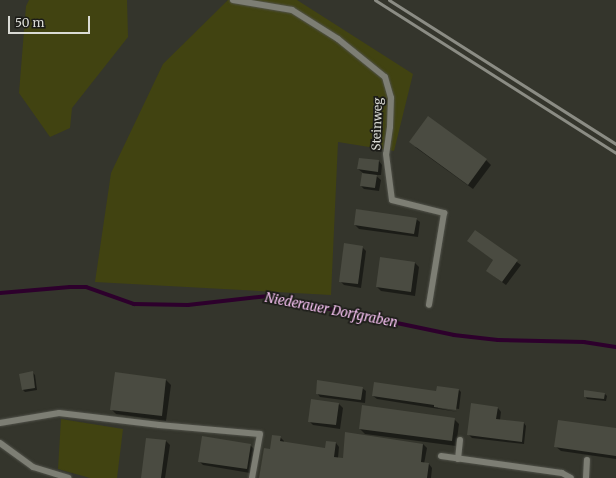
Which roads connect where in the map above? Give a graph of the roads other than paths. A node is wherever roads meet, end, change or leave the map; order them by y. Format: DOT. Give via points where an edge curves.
graph roads {
  1 [pos="233,0"];
  2 [pos="429,305"];
  3 [pos="0,422"];
  4 [pos="460,440"];
  5 [pos="0,443"];
  6 [pos="441,456"];
  7 [pos="458,459"];
  8 [pos="587,460"];
  9 [pos="68,478"];
  10 [pos="252,478"];
  11 [pos="571,478"];
  12 [pos="586,478"];
  1 -- 2 [label="lane, Steinweg" via="292,10 338,39 385,77 390,98 386,154 392,200 444,213"];
  3 -- 10 [label="lane" via="59,413 260,434"];
  4 -- 7 [label="lane"];
  5 -- 9 [label="lane" via="33,467"];
  6 -- 7 [label="lane"];
  7 -- 11 [label="lane" via="562,473"];
  8 -- 12 [label="lane"];
}
